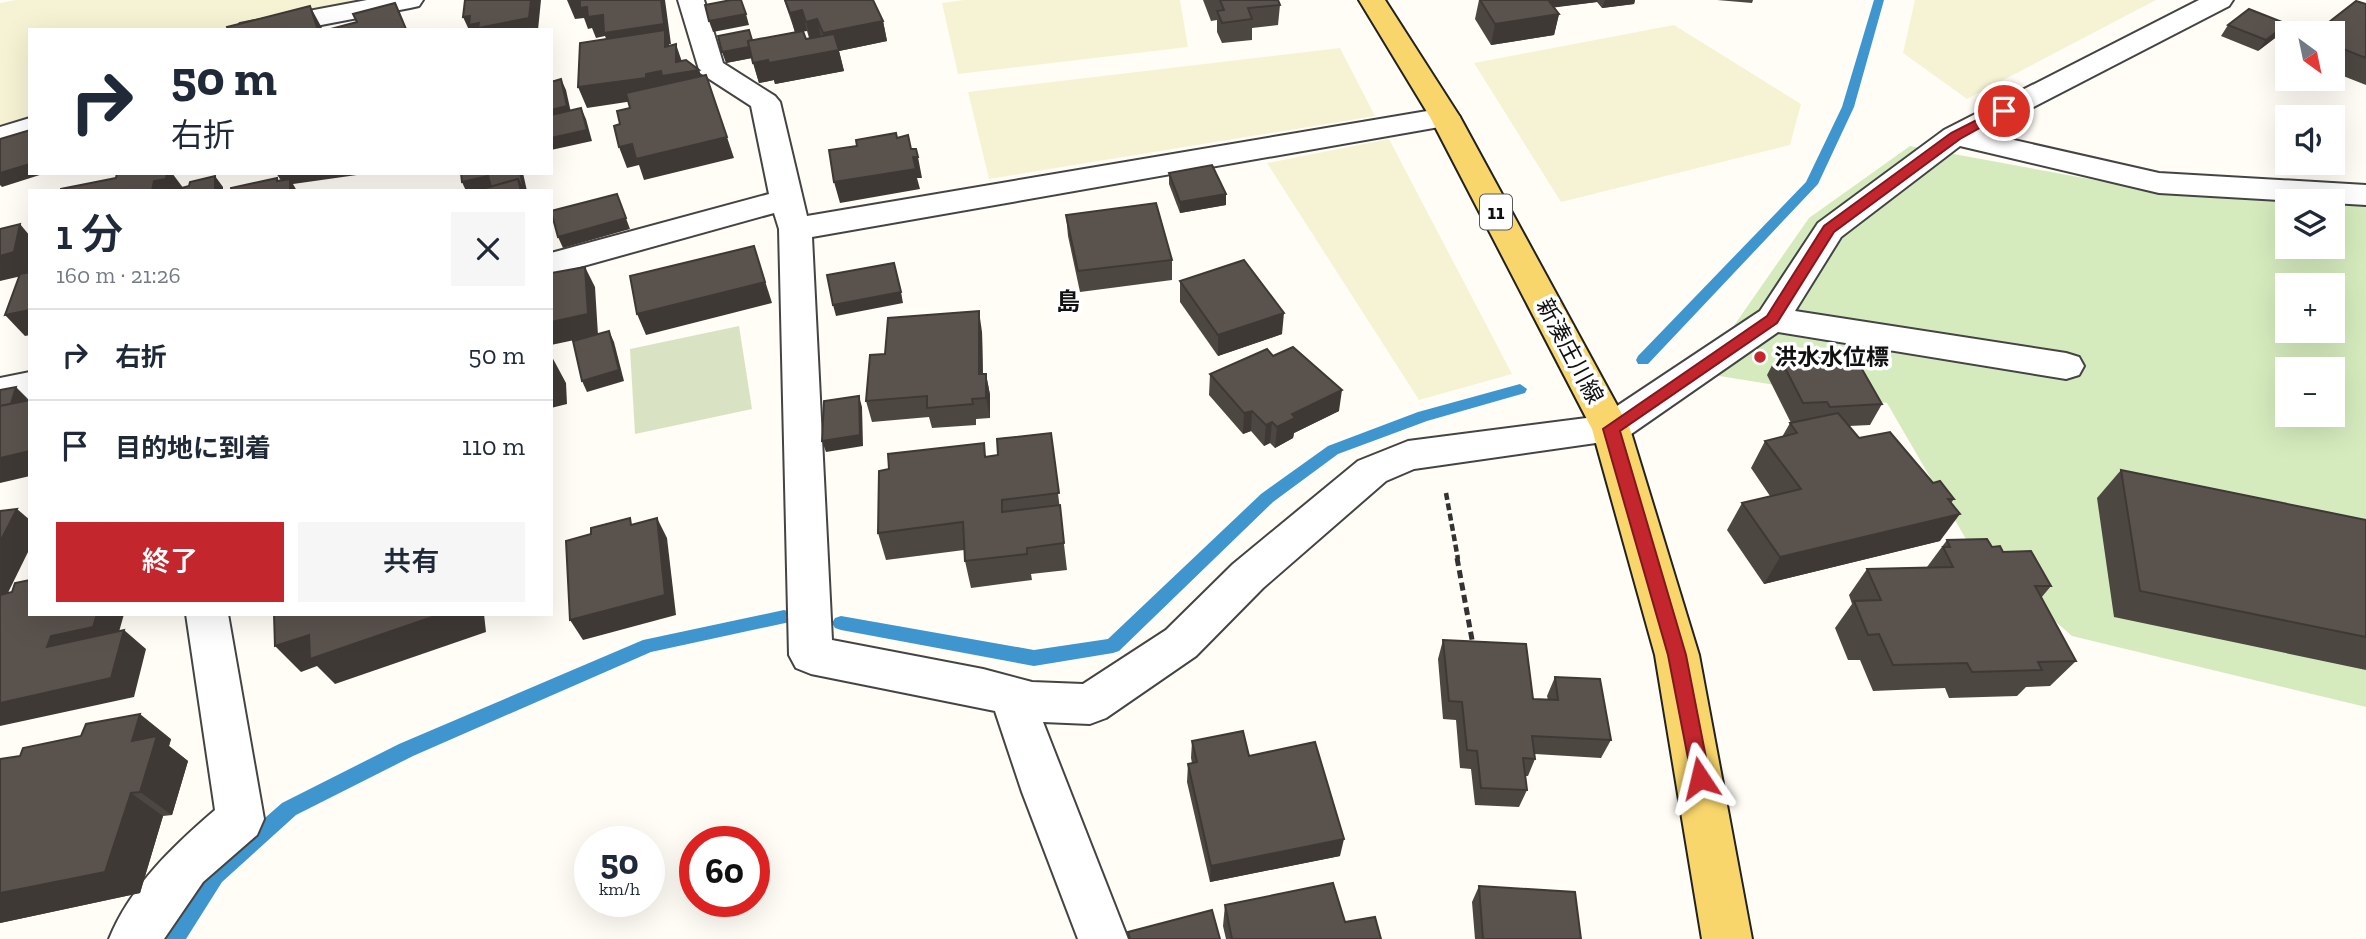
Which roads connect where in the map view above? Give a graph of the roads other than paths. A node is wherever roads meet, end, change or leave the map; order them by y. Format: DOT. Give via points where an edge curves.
graph roads {
  1 [pos="410,0"];
  2 [pos="691,0"];
  3 [pos="1372,0"];
  4 [pos="2220,0"];
  5 [pos="261,28"];
  6 [pos="1445,117"];
  7 [pos="28,128"];
  8 [pos="1955,136"];
  9 [pos="0,137"];
  10 [pos="2366,195"];
  11 [pos="790,215"];
  12 [pos="553,264"];
  13 [pos="1772,319"];
  14 [pos="2066,366"];
  15 [pos="28,385"];
  16 [pos="0,391"];
  17 [pos="1611,429"];
  18 [pos="207,616"];
  19 [pos="1012,696"];
  20 [pos="134,939"];
  21 [pos="1102,939"];
  22 [pos="1727,939"];
  1 -- 5 [label="street"];
  2 -- 11 [label="street" via="710,67 765,102"];
  3 -- 6 [label="main road, 新湊庄川線 / 11"];
  4 -- 8 [label="street"];
  6 -- 11 [label="street"];
  6 -- 17 [label="main road, 新湊庄川線 / 11"];
  7 -- 9 [label="street"];
  8 -- 10 [label="street" via="2159,183"];
  8 -- 13 [label="street" via="1829,229"];
  11 -- 12 [label="street"];
  11 -- 19 [label="street" via="811,655"];
  13 -- 14 [label="street"];
  13 -- 17 [label="street"];
  15 -- 16 [label="street"];
  17 -- 19 [label="street" via="1408,456 1372,471 1248,576 1181,643 1090,704 1031,702"];
  17 -- 22 [label="main road, 新湊庄川線 / 11" via="1677,655"];
  18 -- 20 [label="street" via="240,819 186,866"];
  19 -- 21 [label="street"];
}
